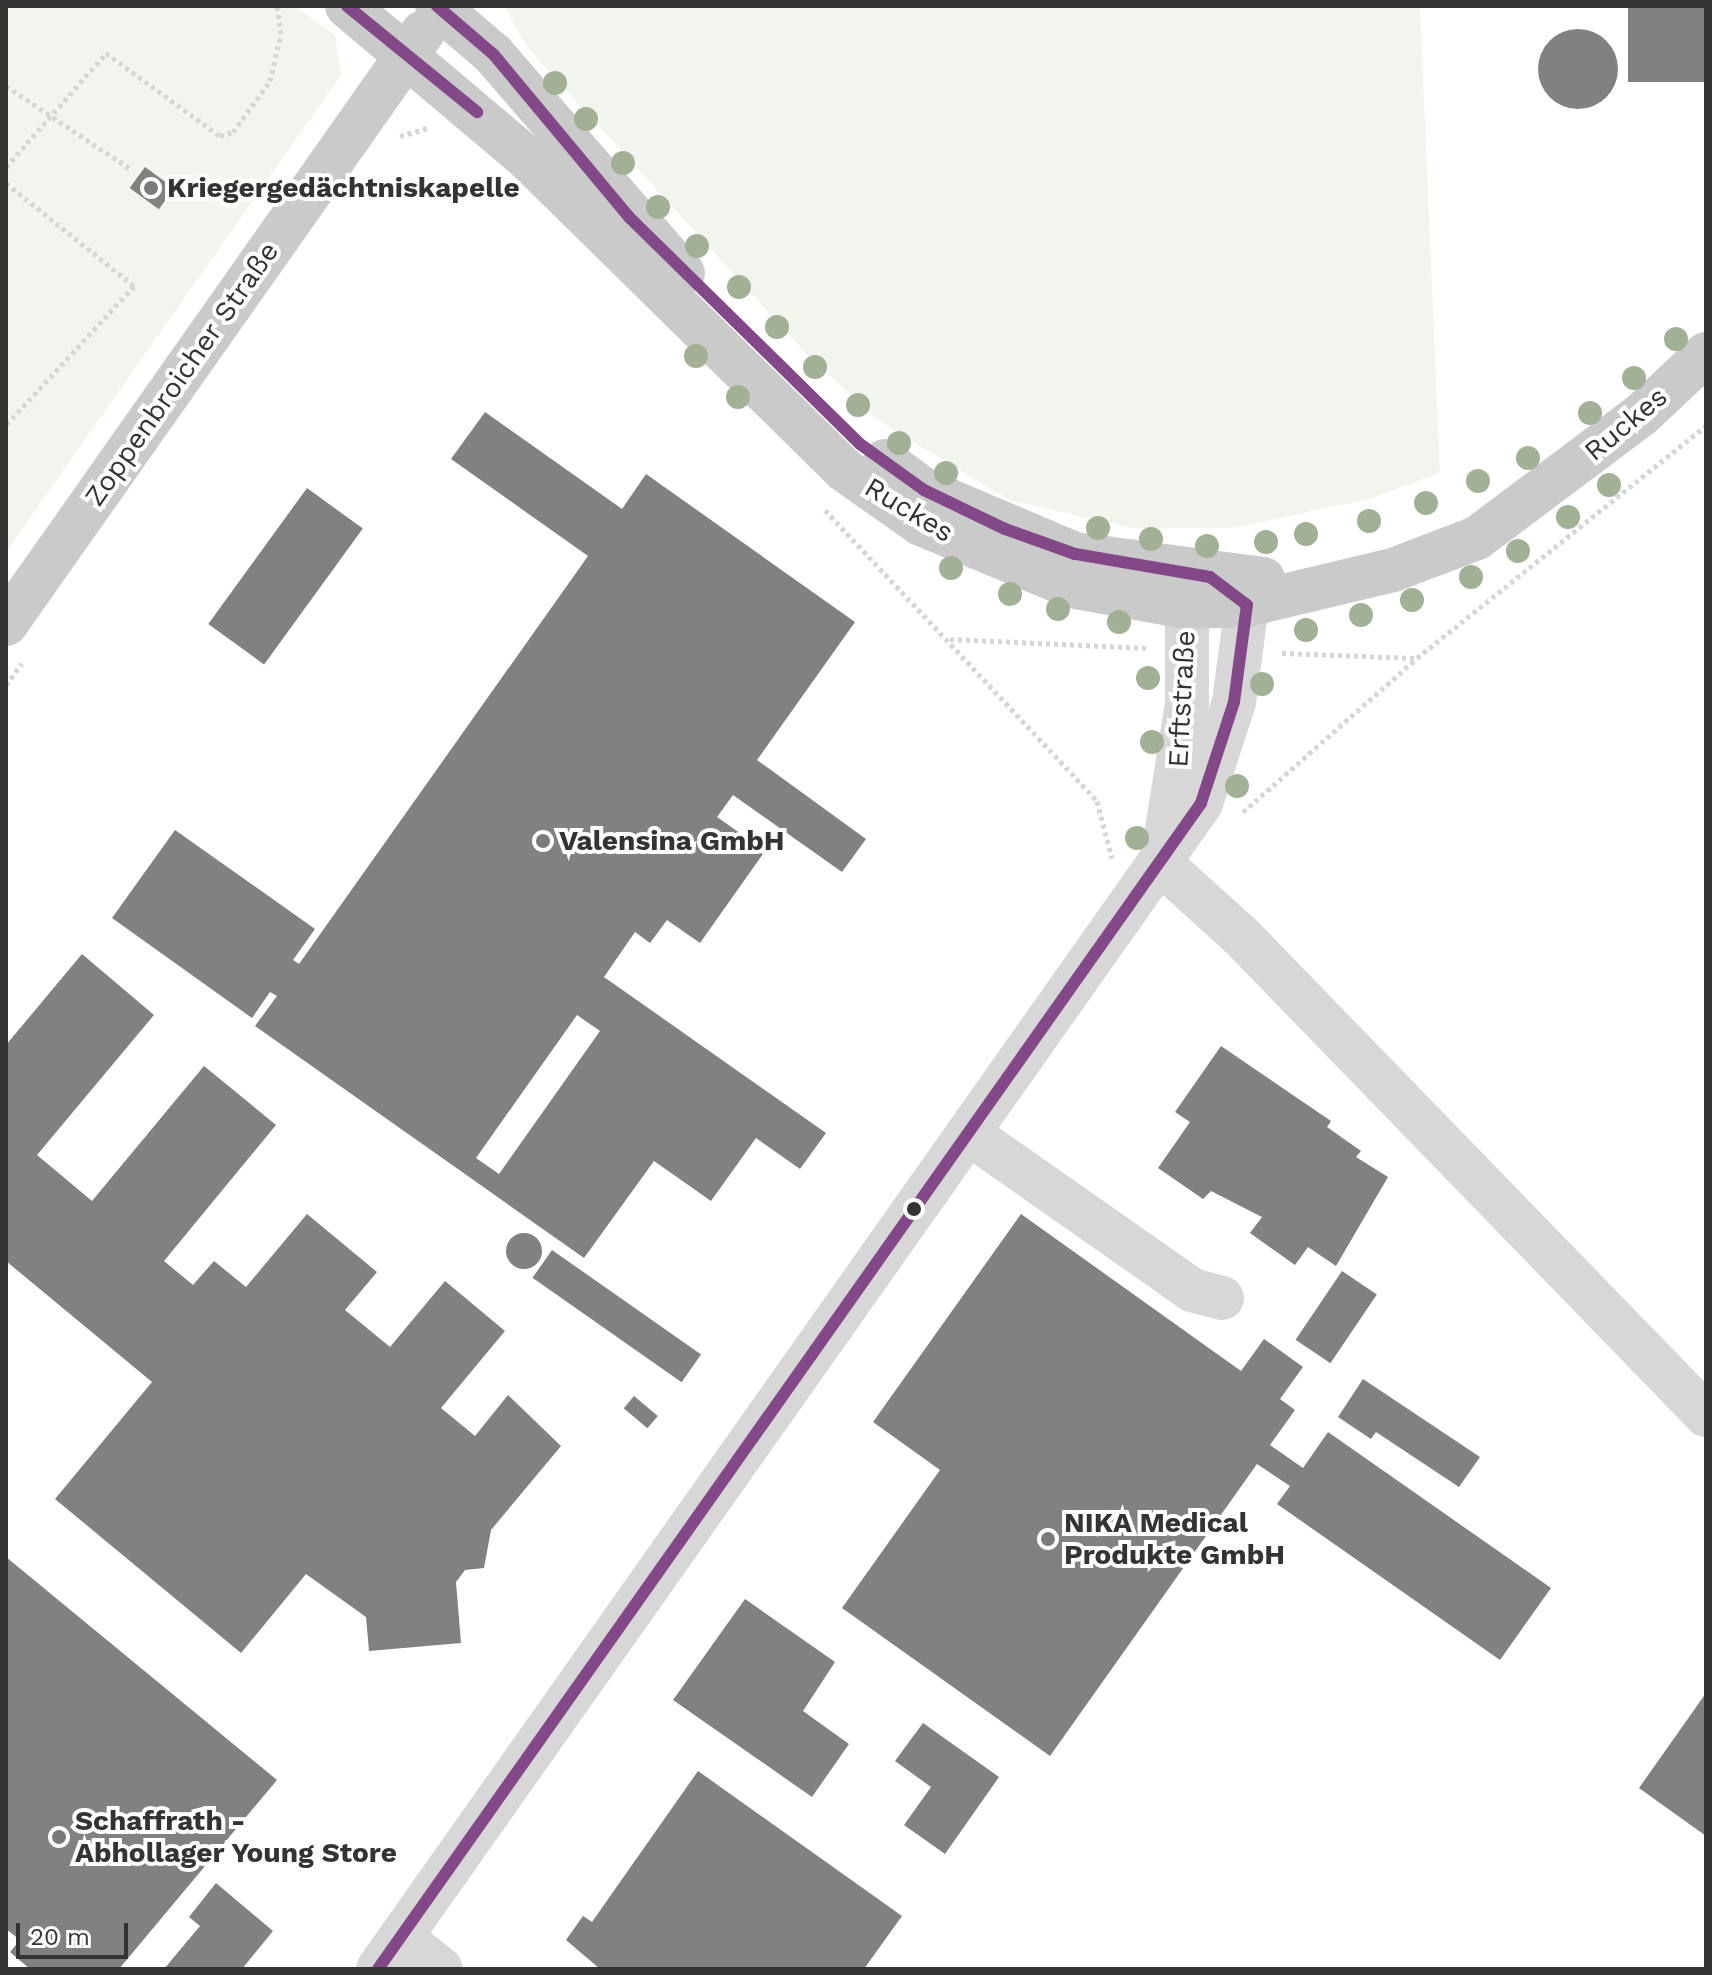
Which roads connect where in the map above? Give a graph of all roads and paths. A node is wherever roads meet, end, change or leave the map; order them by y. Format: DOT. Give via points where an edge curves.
graph roads {
  1 [pos="277,6"];
  2 [pos="347,6"];
  3 [pos="438,6"];
  4 [pos="408,55"];
  5 [pos="6,86"];
  6 [pos="376,97"];
  7 [pos="52,117"];
  8 [pos="440,138"];
  9 [pos="6,167"];
  10 [pos="129,168"];
  11 [pos="6,183"];
  12 [pos="1706,354"];
  13 [pos="6,425"];
  14 [pos="1706,426"];
  15 [pos="1543,491"];
  16 [pos="819,503"];
  17 [pos="1198,592"];
  18 [pos="1247,605"];
  19 [pos="6,624"];
  20 [pos="1238,817"];
  21 [pos="1159,862"];
  22 [pos="1111,867"];
  23 [pos="968,1133"];
  24 [pos="1222,1298"];
  25 [pos="1706,1415"];
  26 [pos="390,1953"];
  27 [pos="441,1969"];
  1 -- 7 [label="path" via="281,34 270,81 233,132 220,136 106,53"];
  2 -- 4 [label="main road, Ruckes"];
  3 -- 4 [label="main road, Zoppenbroicher Straße"];
  3 -- 17 [label="main road, Ruckes" via="493,54 629,217 774,367 860,444 924,490 1005,529"];
  4 -- 6 [label="main road, Zoppenbroicher Straße"];
  4 -- 17 [label="main road, Ruckes" via="527,158 843,469 921,524 1071,586"];
  5 -- 7 [label="path"];
  6 -- 8 [label="path"];
  6 -- 19 [label="main road, Zoppenbroicher Straße"];
  7 -- 9 [label="path"];
  7 -- 10 [label="path"];
  11 -- 13 [label="path" via="134,286"];
  12 -- 15 [label="main road, Ruckes"];
  14 -- 20 [label="path" via="1417,658"];
  15 -- 17 [label="main road, Ruckes" via="1362,560"];
  15 -- 18 [label="main road, Ruckes" via="1477,538 1287,601"];
  16 -- 22 [label="path" via="1097,801"];
  17 -- 18 [label="main road"];
  17 -- 21 [label="street, Erftstraße" via="1187,703"];
  18 -- 21 [label="street, Erftstraße" via="1221,754 1201,803"];
  21 -- 23 [label="street, Erftstraße"];
  21 -- 25 [label="street" via="1241,936"];
  23 -- 24 [label="street" via="1192,1290"];
  23 -- 26 [label="street, Erftstraße"];
  26 -- 27 [label="street"];
}
